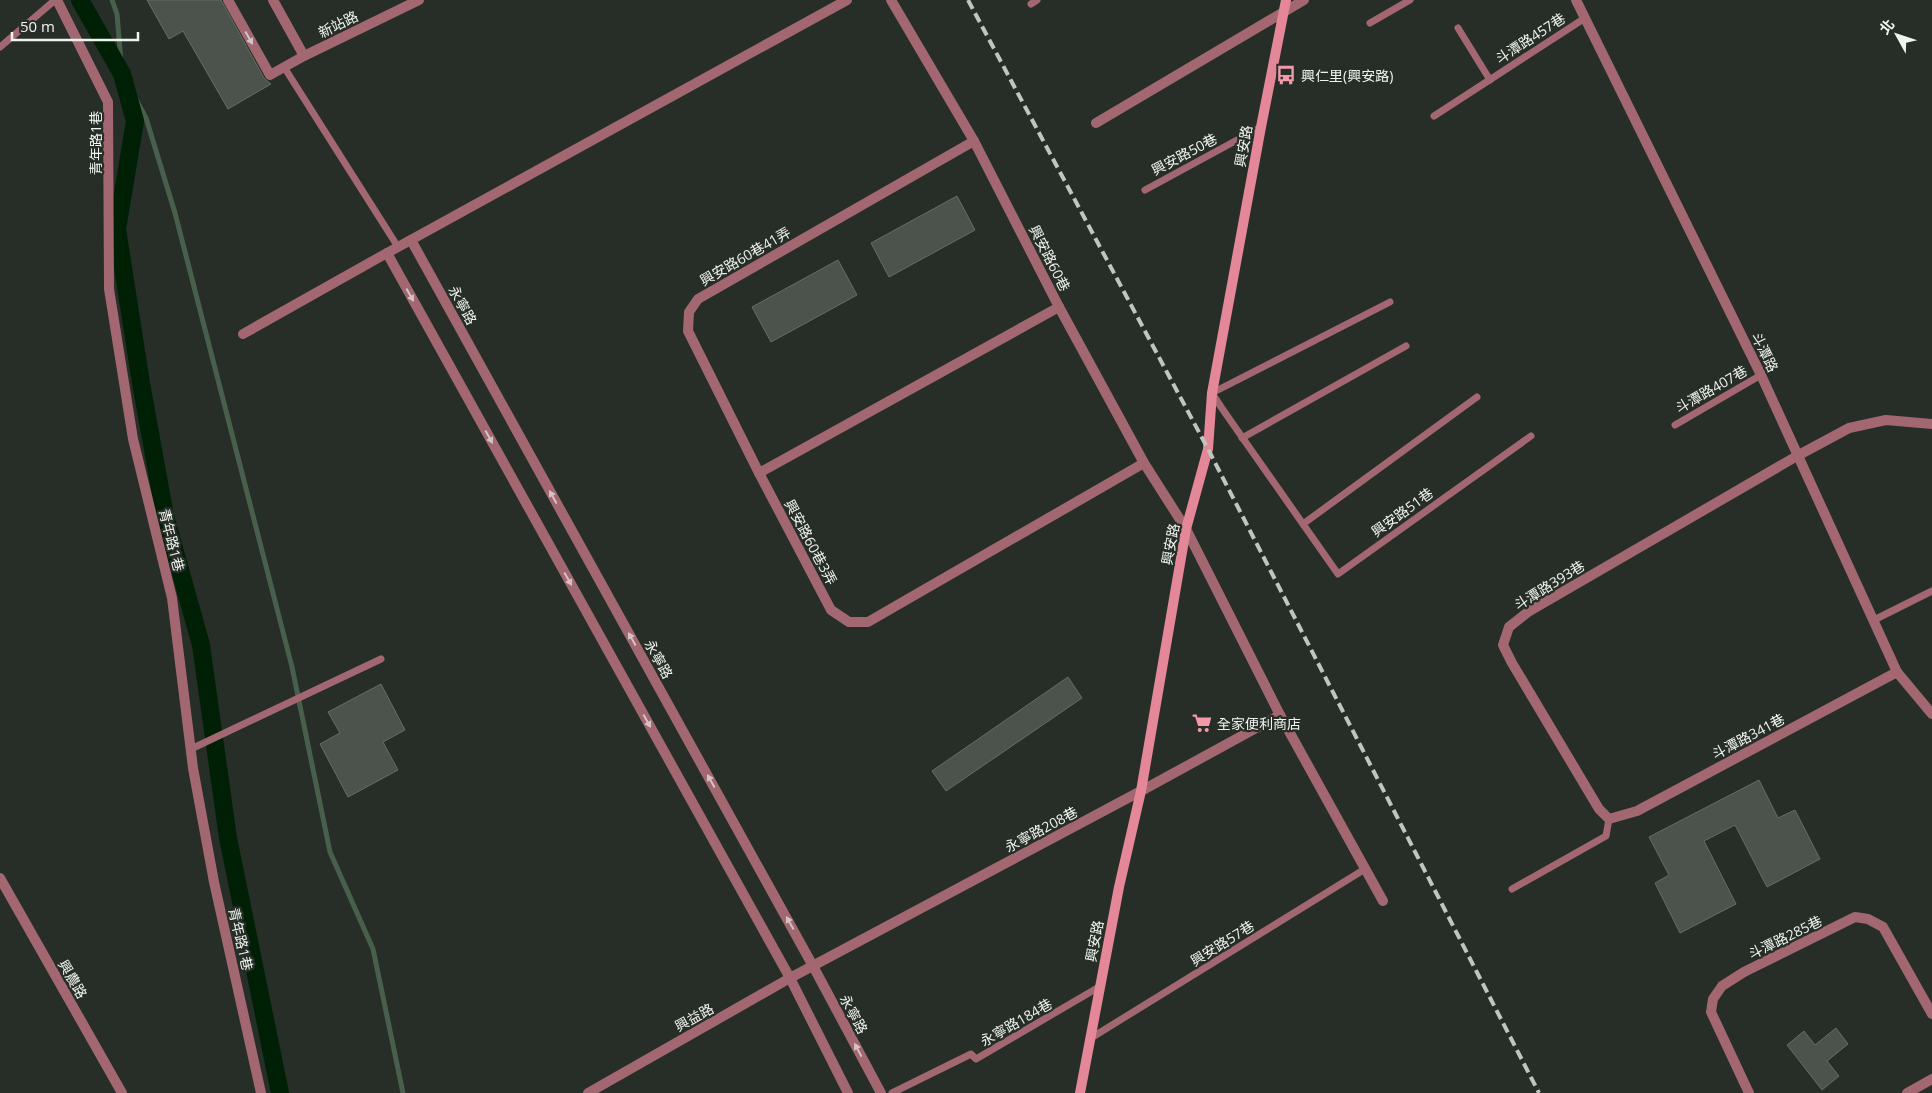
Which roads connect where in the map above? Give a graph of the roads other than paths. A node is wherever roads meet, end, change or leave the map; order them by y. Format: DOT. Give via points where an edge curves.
graph roads {
  1 [pos="56,0"];
  2 [pos="228,0"];
  3 [pos="273,0"];
  4 [pos="419,0"];
  5 [pos="846,0"];
  6 [pos="891,0"];
  7 [pos="1286,0"];
  8 [pos="1304,0"];
  9 [pos="1410,0"];
  10 [pos="1576,0"];
  11 [pos="1284,12"];
  12 [pos="1584,18"];
  13 [pos="1370,23"];
  14 [pos="1458,28"];
  15 [pos="0,47"];
  16 [pos="304,56"];
  17 [pos="284,67"];
  18 [pos="1490,80"];
  19 [pos="1434,116"];
  20 [pos="1096,123"];
  21 [pos="1261,127"];
  22 [pos="974,141"];
  23 [pos="1145,190"];
  24 [pos="411,240"];
  25 [pos="398,247"];
  26 [pos="387,253"];
  27 [pos="1390,302"];
  28 [pos="1059,306"];
  29 [pos="243,334"];
  30 [pos="1406,346"];
  31 [pos="1761,375"];
  32 [pos="1212,393"];
  33 [pos="1477,397"];
  34 [pos="1932,424"];
  35 [pos="1675,425"];
  36 [pos="1530,436"];
  37 [pos="1242,438"];
  38 [pos="1797,456"];
  39 [pos="1144,463"];
  40 [pos="759,473"];
  41 [pos="1303,524"];
  42 [pos="1186,529"];
  43 [pos="1932,591"];
  44 [pos="1874,620"];
  45 [pos="381,659"];
  46 [pos="1897,672"];
  47 [pos="1280,714"];
  48 [pos="1932,714"];
  49 [pos="191,749"];
  50 [pos="1141,791"];
  51 [pos="1609,819"];
  52 [pos="1365,869"];
  53 [pos="0,878"];
  54 [pos="1512,889"];
  55 [pos="1383,901"];
  56 [pos="813,966"];
  57 [pos="790,978"];
  58 [pos="1099,987"];
  59 [pos="1931,1010"];
  60 [pos="1091,1038"];
  61 [pos="1932,1079"];
  62 [pos="122,1093"];
  63 [pos="262,1093"];
  64 [pos="588,1093"];
  65 [pos="848,1093"];
  66 [pos="880,1093"];
  67 [pos="892,1093"];
  68 [pos="1080,1093"];
  69 [pos="1749,1093"];
  70 [pos="1907,1093"];
  1 -- 15 [label="lane"];
  1 -- 49 [label="street, 青年路1巷" via="108,102 108,289 133,439 172,598"];
  2 -- 17 [label="street, 新站路, one-way" via="270,75"];
  3 -- 16 [label="street"];
  4 -- 16 [label="street, 新站路"];
  5 -- 24 [label="street"];
  6 -- 22 [label="street, 興安路60巷"];
  7 -- 11 [label="street, 興安路"];
  8 -- 11 [label="street"];
  9 -- 13 [label="lane"];
  10 -- 12 [label="street, 斗潭路"];
  11 -- 20 [label="street"];
  11 -- 21 [label="street, 興安路"];
  12 -- 18 [label="lane, 斗潭路457巷"];
  12 -- 31 [label="street, 斗潭路"];
  14 -- 18 [label="lane, 斗潭路457巷"];
  16 -- 17 [label="street, 新站路"];
  17 -- 25 [label="lane"];
  18 -- 19 [label="lane, 斗潭路457巷"];
  21 -- 23 [label="lane, 興安路50巷"];
  21 -- 32 [label="street, 興安路"];
  22 -- 28 [label="street, 興安路60巷"];
  22 -- 40 [label="street, 興安路60巷41弄" via="698,299 689,312 688,331"];
  24 -- 25 [label="street"];
  56 -- 24 [label="street, 永寧路, one-way"];
  25 -- 26 [label="street"];
  26 -- 29 [label="street"];
  26 -- 57 [label="street, one-way"];
  27 -- 32 [label="lane"];
  28 -- 39 [label="street, 興安路60巷"];
  28 -- 40 [label="street"];
  30 -- 37 [label="lane"];
  31 -- 35 [label="lane, 斗潭路407巷"];
  31 -- 38 [label="street, 斗潭路"];
  32 -- 37 [label="lane, 興安路51巷"];
  32 -- 42 [label="street, 興安路" via="1208,450"];
  33 -- 41 [label="lane"];
  34 -- 38 [label="street, 斗潭路393巷" via="1886,420 1849,428"];
  36 -- 41 [label="lane, 興安路51巷" via="1338,574"];
  37 -- 41 [label="lane, 興安路51巷"];
  38 -- 44 [label="street, 斗潭路"];
  38 -- 51 [label="street, 斗潭路393巷" via="1528,612 1509,627 1503,645 1512,663 1599,808"];
  39 -- 40 [label="street, 興安路60巷3弄" via="868,622 849,622 831,610"];
  39 -- 42 [label="street, 興安路60巷"];
  42 -- 47 [label="street, 興安路60巷"];
  42 -- 50 [label="street, 興安路"];
  43 -- 44 [label="lane"];
  44 -- 46 [label="street, 斗潭路"];
  45 -- 49 [label="lane"];
  46 -- 48 [label="street, 斗潭路"];
  46 -- 51 [label="street, 斗潭路341巷" via="1637,811"];
  47 -- 50 [label="street, 永寧路208巷"];
  47 -- 52 [label="street, 興安路60巷"];
  49 -- 63 [label="street, 青年路1巷" via="214,882"];
  50 -- 56 [label="street, 永寧路208巷"];
  50 -- 58 [label="street, 興安路"];
  51 -- 54 [label="lane" via="1606,836"];
  52 -- 55 [label="street, 興安路60巷"];
  52 -- 60 [label="lane, 興安路57巷"];
  53 -- 62 [label="street, 興農路"];
  56 -- 57 [label="street, 興益路"];
  66 -- 56 [label="street, 永寧路, one-way"];
  57 -- 64 [label="street, 興益路"];
  57 -- 65 [label="street"];
  58 -- 60 [label="street, 興安路"];
  58 -- 67 [label="lane, 永寧路184巷" via="976,1060 971,1054"];
  59 -- 69 [label="street, 斗潭路285巷" via="1883,927 1855,917 1744,972 1722,986 1714,999 1711,1012"];
  60 -- 68 [label="street, 興安路"];
  61 -- 70 [label="street"];
}
